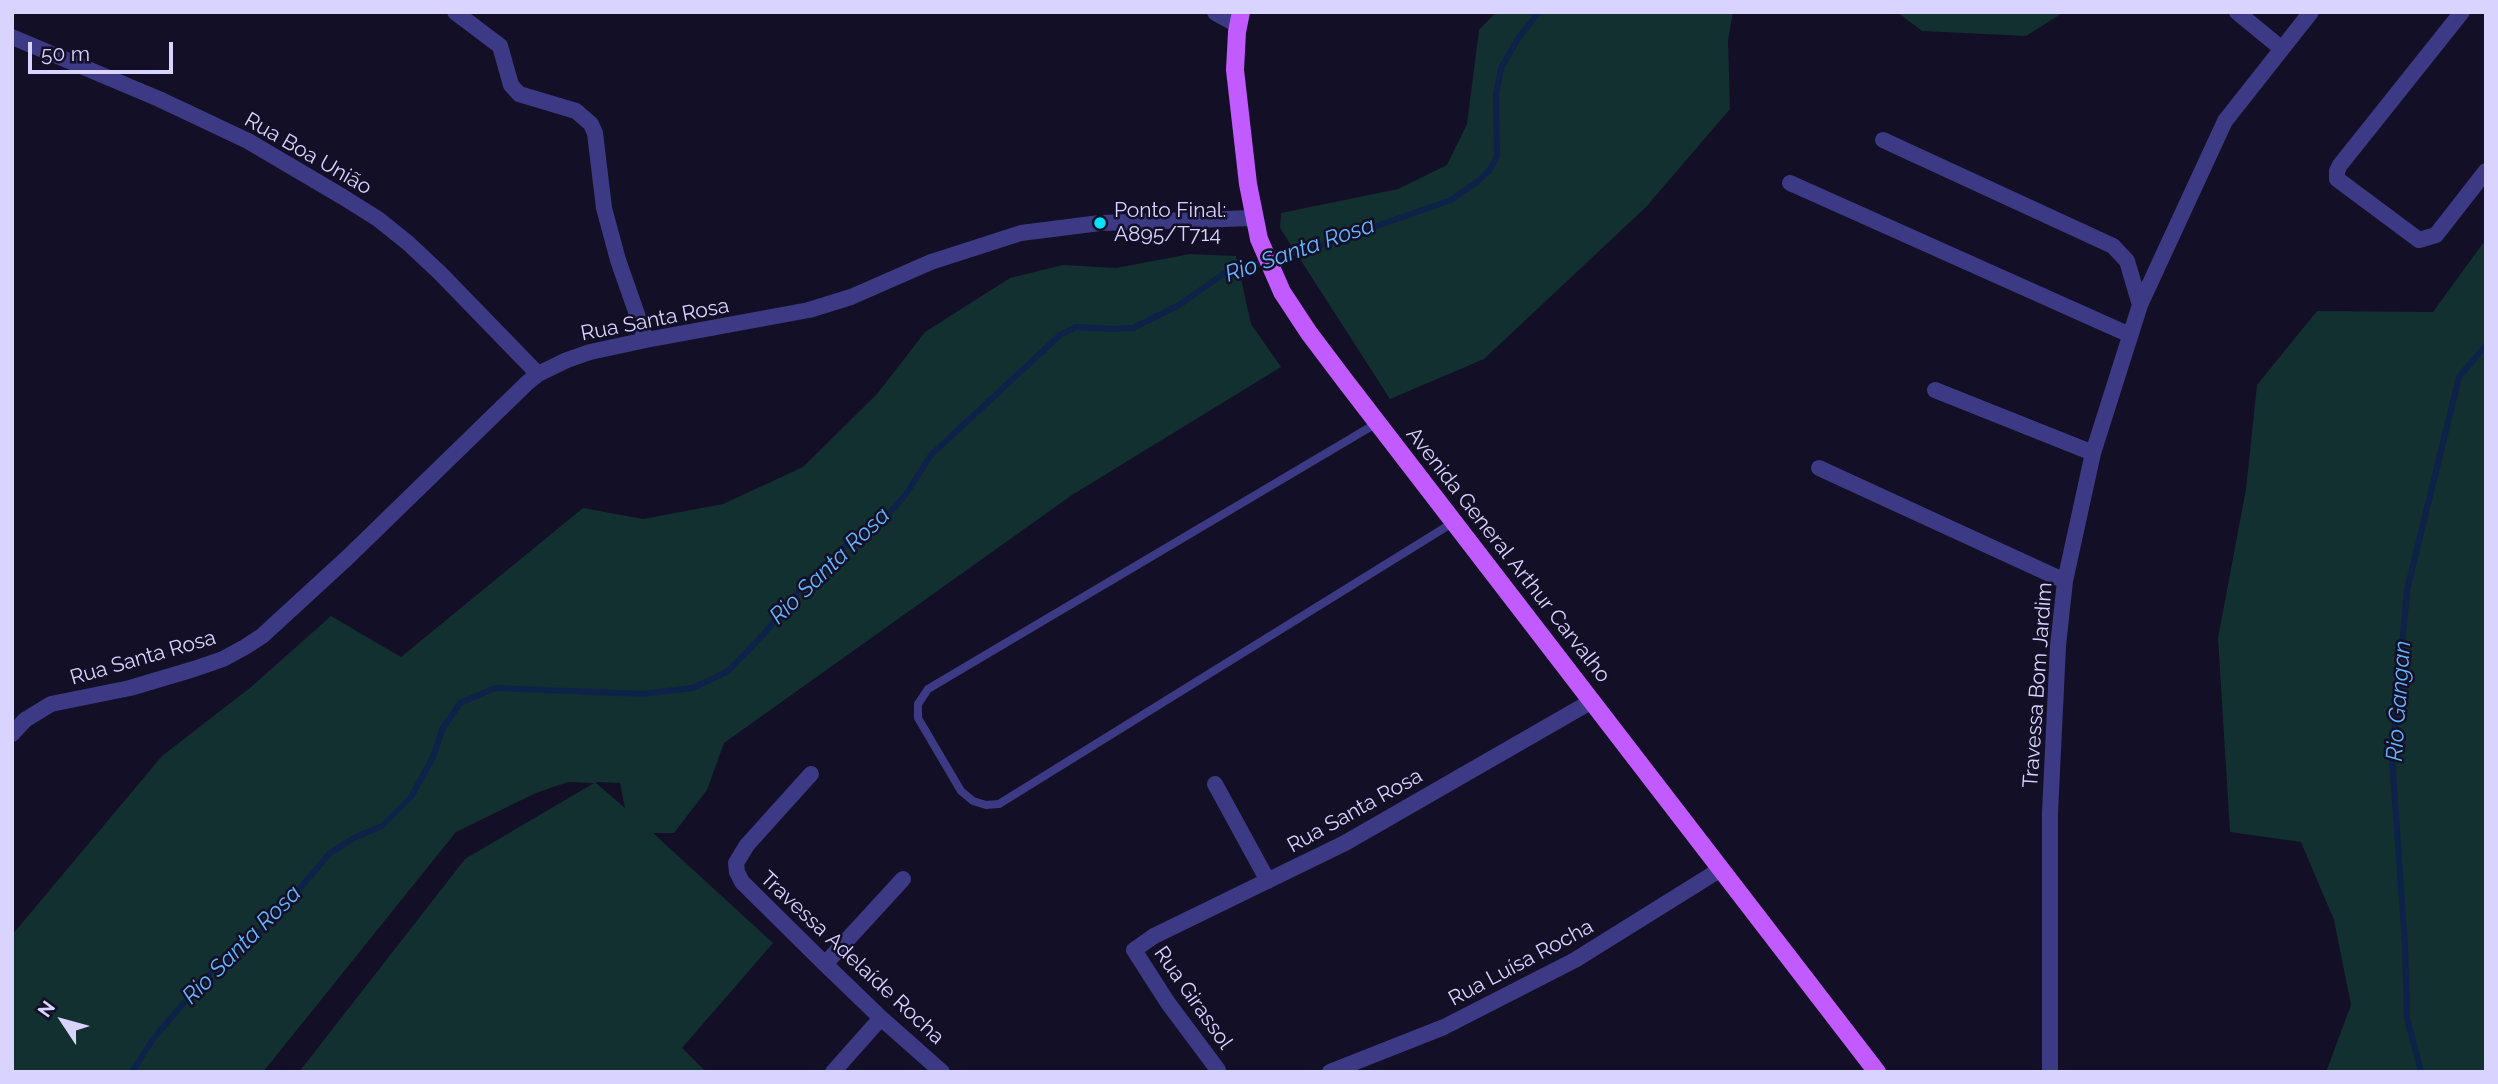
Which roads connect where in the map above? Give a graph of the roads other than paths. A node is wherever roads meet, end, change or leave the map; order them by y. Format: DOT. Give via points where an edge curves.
graph roads {
  1 [pos="455,12"];
  2 [pos="1216,12"];
  3 [pos="2237,12"];
  4 [pos="2311,12"];
  5 [pos="2462,12"];
  6 [pos="1240,18"];
  7 [pos="12,37"];
  8 [pos="2282,49"];
  9 [pos="1883,140"];
  10 [pos="2486,171"];
  11 [pos="1790,183"];
  12 [pos="1254,218"];
  13 [pos="2140,305"];
  14 [pos="2130,335"];
  15 [pos="646,341"];
  16 [pos="538,374"];
  17 [pos="1935,390"];
  18 [pos="1377,423"];
  19 [pos="2093,453"];
  20 [pos="1819,468"];
  21 [pos="1454,522"];
  22 [pos="2065,581"];
  23 [pos="1592,701"];
  24 [pos="12,734"];
  25 [pos="811,774"];
  26 [pos="1214,784"];
  27 [pos="1721,869"];
  28 [pos="903,879"];
  29 [pos="1268,881"];
  30 [pos="1133,950"];
  31 [pos="825,964"];
  32 [pos="881,1018"];
  33 [pos="1218,1070"];
  34 [pos="833,1072"];
  35 [pos="942,1072"];
  36 [pos="1330,1072"];
  37 [pos="1877,1072"];
  38 [pos="2050,1072"];
  1 -- 15 [label="street" via="500,46 511,85 519,94 576,111 591,124 604,208"];
  2 -- 6 [label="street"];
  3 -- 8 [label="street"];
  4 -- 8 [label="street, Travessa Bom Jardim"];
  5 -- 10 [label="street" via="2340,165 2337,179 2420,240 2436,235"];
  6 -- 12 [label="main road, Avenida General Arthur Carvalho" via="1235,70"];
  7 -- 16 [label="street, Rua Boa União" via="248,141 378,219 440,272"];
  8 -- 13 [label="street, Travessa Bom Jardim" via="2225,121"];
  9 -- 13 [label="street" via="2113,246 2127,261"];
  11 -- 14 [label="street"];
  12 -- 15 [label="street, Rua Santa Rosa" via="1101,223 1020,233 809,310"];
  12 -- 18 [label="main road, Avenida General Arthur Carvalho" via="1279,286"];
  13 -- 14 [label="street, Travessa Bom Jardim"];
  14 -- 19 [label="street, Travessa Bom Jardim"];
  15 -- 16 [label="street, Rua Santa Rosa" via="590,352"];
  16 -- 24 [label="street, Rua Santa Rosa" via="347,558 245,648 130,688 51,705 37,711"];
  17 -- 19 [label="street"];
  18 -- 21 [label="main road, Avenida General Arthur Carvalho"];
  18 -- 21 [label="lane" via="928,689 918,704 918,718 961,791 972,801 999,804"];
  19 -- 22 [label="street, Travessa Bom Jardim"];
  20 -- 22 [label="street"];
  21 -- 23 [label="main road, Avenida General Arthur Carvalho"];
  22 -- 38 [label="street, Travessa Bom Jardim" via="2050,813"];
  23 -- 27 [label="main road, Avenida General Arthur Carvalho"];
  23 -- 29 [label="street, Rua Santa Rosa" via="1345,843"];
  25 -- 31 [label="street, Travessa Adelaíde Rocha" via="736,863 742,883"];
  26 -- 29 [label="street"];
  27 -- 36 [label="street, Rua Luísa Rocha" via="1575,960 1444,1027"];
  27 -- 37 [label="main road, Avenida General Arthur Carvalho"];
  28 -- 31 [label="street"];
  29 -- 30 [label="street, Rua Santa Rosa"];
  30 -- 33 [label="street, Rua Girassol"];
  31 -- 32 [label="street, Travessa Adelaíde Rocha"];
  32 -- 34 [label="street"];
  32 -- 35 [label="street, Travessa Adelaíde Rocha"];
}
